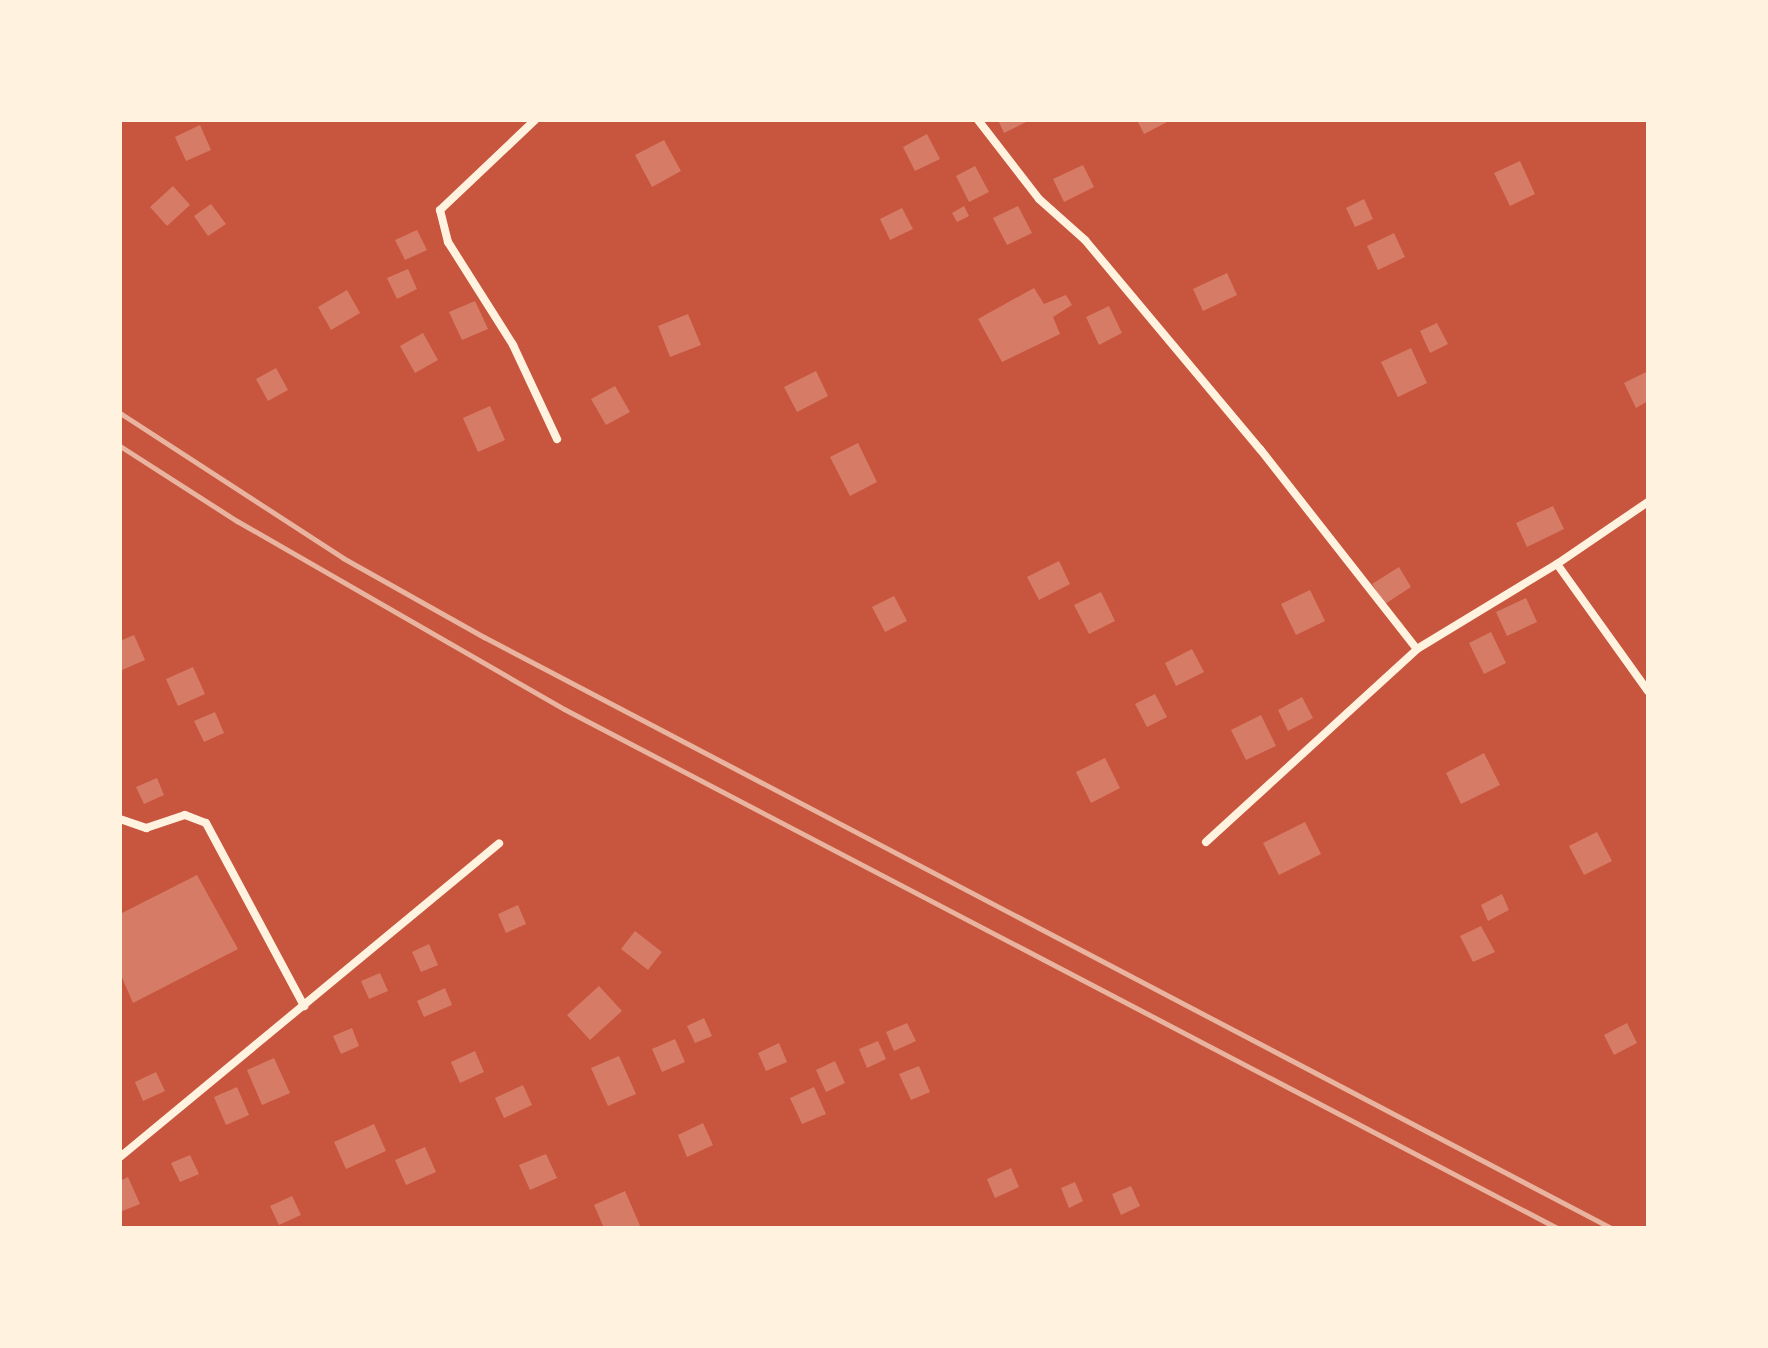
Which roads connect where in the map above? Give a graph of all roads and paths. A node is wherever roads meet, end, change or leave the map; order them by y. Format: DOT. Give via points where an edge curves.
graph roads {
  1 [pos="535,120"];
  2 [pos="978,120"];
  3 [pos="557,439"];
  4 [pos="1648,502"];
  5 [pos="1557,564"];
  6 [pos="1417,649"];
  7 [pos="1648,691"];
  8 [pos="120,819"];
  9 [pos="1206,842"];
  10 [pos="499,844"];
  11 [pos="304,1006"];
  12 [pos="120,1157"];
  1 -- 3 [label="street" via="456,190 440,210 441,226 513,345"];
  2 -- 6 [label="street" via="1039,199 1085,240 1260,449"];
  4 -- 5 [label="street"];
  5 -- 6 [label="street"];
  5 -- 7 [label="street"];
  6 -- 9 [label="street"];
  8 -- 11 [label="street" via="146,828 185,815 206,823"];
  10 -- 11 [label="street"];
  11 -- 12 [label="street"];
}
